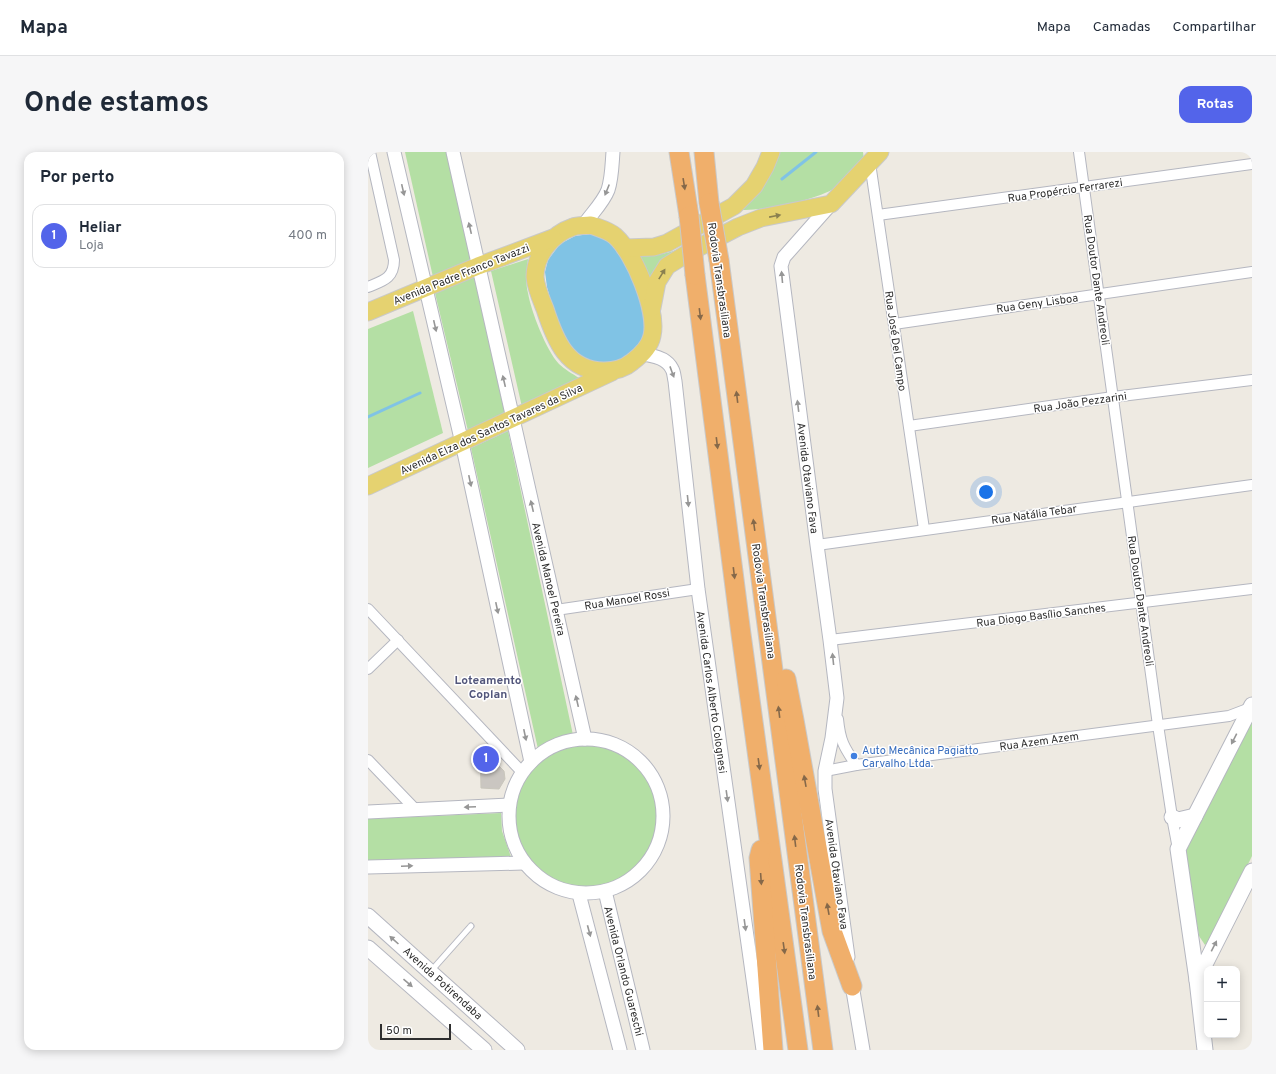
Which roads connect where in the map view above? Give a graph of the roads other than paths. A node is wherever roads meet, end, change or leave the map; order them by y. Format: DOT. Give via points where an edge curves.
graph roads {
  1 [pos="370,152"];
  2 [pos="394,152"];
  3 [pos="453,152"];
  4 [pos="613,152"];
  5 [pos="679,152"];
  6 [pos="704,152"];
  7 [pos="771,152"];
  8 [pos="1079,152"];
  9 [pos="873,156"];
  10 [pos="1252,164"];
  11 [pos="1084,187"];
  12 [pos="831,204"];
  13 [pos="878,215"];
  14 [pos="583,226"];
  15 [pos="554,237"];
  16 [pos="625,248"];
  17 [pos="478,266"];
  18 [pos="1252,272"];
  19 [pos="368,287"];
  20 [pos="426,288"];
  21 [pos="1099,294"];
  22 [pos="652,311"];
  23 [pos="368,312"];
  24 [pos="894,324"];
  25 [pos="641,354"];
  26 [pos="613,371"];
  27 [pos="1252,380"];
  28 [pos="1113,397"];
  29 [pos="513,419"];
  30 [pos="909,426"];
  31 [pos="462,443"];
  32 [pos="1252,484"];
  33 [pos="368,486"];
  34 [pos="1128,501"];
  35 [pos="924,529"];
  36 [pos="817,545"];
  37 [pos="698,589"];
  38 [pos="1252,589"];
  39 [pos="1142,603"];
  40 [pos="368,609"];
  41 [pos="556,610"];
  42 [pos="766,620"];
  43 [pos="398,640"];
  44 [pos="830,640"];
  45 [pos="368,669"];
  46 [pos="837,698"];
  47 [pos="1251,706"];
  48 [pos="1236,719"];
  49 [pos="1158,725"];
  50 [pos="585,739"];
  51 [pos="368,760"];
  52 [pos="531,762"];
  53 [pos="856,765"];
  54 [pos="825,770"];
  55 [pos="522,772"];
  56 [pos="509,805"];
  57 [pos="416,810"];
  58 [pos="368,812"];
  59 [pos="766,813"];
  60 [pos="1195,816"];
  61 [pos="1172,818"];
  62 [pos="1178,849"];
  63 [pos="523,863"];
  64 [pos="368,867"];
  65 [pos="1252,872"];
  66 [pos="605,892"];
  67 [pos="579,894"];
  68 [pos="368,916"];
  69 [pos="471,926"];
  70 [pos="368,948"];
  71 [pos="430,972"];
  72 [pos="1197,980"];
  73 [pos="852,986"];
  74 [pos="484,1050"];
  75 [pos="517,1050"];
  76 [pos="620,1050"];
  77 [pos="643,1050"];
  78 [pos="763,1050"];
  79 [pos="773,1050"];
  80 [pos="798,1050"];
  81 [pos="823,1050"];
  82 [pos="863,1050"];
  83 [pos="1205,1050"];
  1 -- 19 [label="street" via="394,260 393,272 384,280"];
  2 -- 20 [label="street, one-way"];
  17 -- 3 [label="street, one-way"];
  4 -- 14 [label="street, one-way" via="608,190"];
  5 -- 59 [label="highway, Rodovia Transbrasiliana, one-way, bridge"];
  42 -- 6 [label="highway, Rodovia Transbrasiliana, one-way, bridge"];
  7 -- 16 [label="main road" via="754,186 734,206 667,243 654,247"];
  8 -- 11 [label="street, Rua Doutor Dante Andreoli"];
  9 -- 12 [label="main road"];
  9 -- 13 [label="street, Rua José Del Campo"];
  10 -- 11 [label="street, Rua Propércio Ferrarezi"];
  11 -- 13 [label="street, Rua Propércio Ferrarezi"];
  11 -- 21 [label="street, Rua Doutor Dante Andreoli"];
  22 -- 12 [label="main road, one-way" via="657,282 667,266 688,253 761,218"];
  36 -- 12 [label="street, Avenida Otaviano Fava, one-way" via="781,266 784,257"];
  13 -- 24 [label="street, Rua José Del Campo"];
  14 -- 15 [label="main road" via="574,227"];
  14 -- 16 [label="main road" via="591,225 603,229"];
  15 -- 17 [label="main road, Avenida Padre Franco Tavazzi"];
  15 -- 26 [label="main road" via="540,256 536,267 535,279 546,315 567,356 586,369"];
  16 -- 22 [label="main road" via="643,284"];
  17 -- 20 [label="main road, Avenida Padre Franco Tavazzi"];
  29 -- 17 [label="street, one-way"];
  18 -- 21 [label="street, Rua Geny Lisboa"];
  20 -- 23 [label="main road, Avenida Padre Franco Tavazzi"];
  20 -- 31 [label="street, one-way"];
  21 -- 24 [label="street, Rua Geny Lisboa"];
  21 -- 28 [label="street, Rua Doutor Dante Andreoli"];
  22 -- 25 [label="main road" via="652,338"];
  24 -- 30 [label="street, Rua José Del Campo"];
  25 -- 26 [label="main road" via="629,365"];
  25 -- 37 [label="street, Avenida Carlos Alberto Colognesi, one-way" via="657,357 672,368"];
  26 -- 29 [label="main road, Avenida Elza dos Santos Tavares da Silva"];
  27 -- 28 [label="street, Rua João Pezzarini"];
  28 -- 30 [label="street, Rua João Pezzarini"];
  28 -- 34 [label="street, Rua Doutor Dante Andreoli"];
  29 -- 31 [label="main road, Avenida Elza dos Santos Tavares da Silva"];
  41 -- 29 [label="street, Avenida Manoel Pereira, one-way"];
  30 -- 35 [label="street, Rua José Del Campo"];
  31 -- 33 [label="main road, Avenida Elza dos Santos Tavares da Silva"];
  31 -- 52 [label="street, one-way"];
  32 -- 34 [label="street, Rua Natália Tebar"];
  34 -- 35 [label="street, Rua Natália Tebar"];
  34 -- 39 [label="street, Rua Doutor Dante Andreoli"];
  35 -- 36 [label="street, Rua Natália Tebar"];
  36 -- 44 [label="street, Avenida Otaviano Fava"];
  37 -- 41 [label="street, Rua Manoel Rossi"];
  37 -- 78 [label="street, Avenida Carlos Alberto Colognesi, one-way"];
  38 -- 39 [label="street, Rua Diogo Basílio Sanches"];
  39 -- 44 [label="street, Rua Diogo Basílio Sanches"];
  39 -- 49 [label="street, Rua Doutor Dante Andreoli"];
  40 -- 43 [label="street"];
  50 -- 41 [label="street, Avenida Manoel Pereira, one-way"];
  73 -- 42 [label="highway, one-way" via="832,930 782,662"];
  81 -- 42 [label="highway, Rodovia Transbrasiliana, one-way"];
  43 -- 45 [label="street"];
  43 -- 55 [label="street"];
  46 -- 44 [label="street, Avenida Otaviano Fava, one-way"];
  46 -- 53 [label="street, Avenida Otaviano Fava" via="840,735"];
  46 -- 54 [label="street, Avenida Otaviano Fava"];
  47 -- 48 [label="main road"];
  48 -- 49 [label="street, Rua Azem Azem"];
  48 -- 60 [label="main road, one-way"];
  49 -- 53 [label="street, Rua Azem Azem"];
  49 -- 61 [label="street, Rua Doutor Dante Andreoli"];
  50 -- 52 [label="street" via="565,742 547,749"];
  50 -- 66 [label="street" via="610,742 632,754 649,771 660,794 664,818 659,843 646,864 628,881"];
  51 -- 57 [label="street"];
  52 -- 55 [label="street"];
  53 -- 54 [label="street, Rua Azem Azem"];
  54 -- 73 [label="street, Avenida Otaviano Fava" via="831,840"];
  55 -- 56 [label="street"];
  56 -- 57 [label="street, one-way"];
  56 -- 63 [label="street" via="508,826"];
  57 -- 58 [label="street"];
  59 -- 79 [label="highway, one-way" via="760,858"];
  59 -- 80 [label="highway, Rodovia Transbrasiliana, one-way"];
  60 -- 61 [label="main road" via="1178,820"];
  60 -- 62 [label="main road"];
  61 -- 62 [label="street, Rua Doutor Dante Andreoli"];
  62 -- 72 [label="main road, Rua Doutor Dante Andreoli"];
  64 -- 63 [label="street, one-way"];
  63 -- 67 [label="street" via="534,875 548,884 563,891"];
  72 -- 65 [label="main road, one-way"];
  66 -- 67 [label="street"];
  66 -- 77 [label="street, Avenida Orlando Guareschi"];
  67 -- 76 [label="street, Avenida Orlando Guareschi, one-way"];
  71 -- 68 [label="main road, Avenida Potirendaba, one-way"];
  69 -- 71 [label="lane"];
  70 -- 74 [label="main road, Avenida Potirendaba, one-way"];
  71 -- 75 [label="main road, Avenida Potirendaba"];
  72 -- 83 [label="main road, Rua Doutor Dante Andreoli"];
  73 -- 82 [label="street, Avenida Otaviano Fava"];
}
